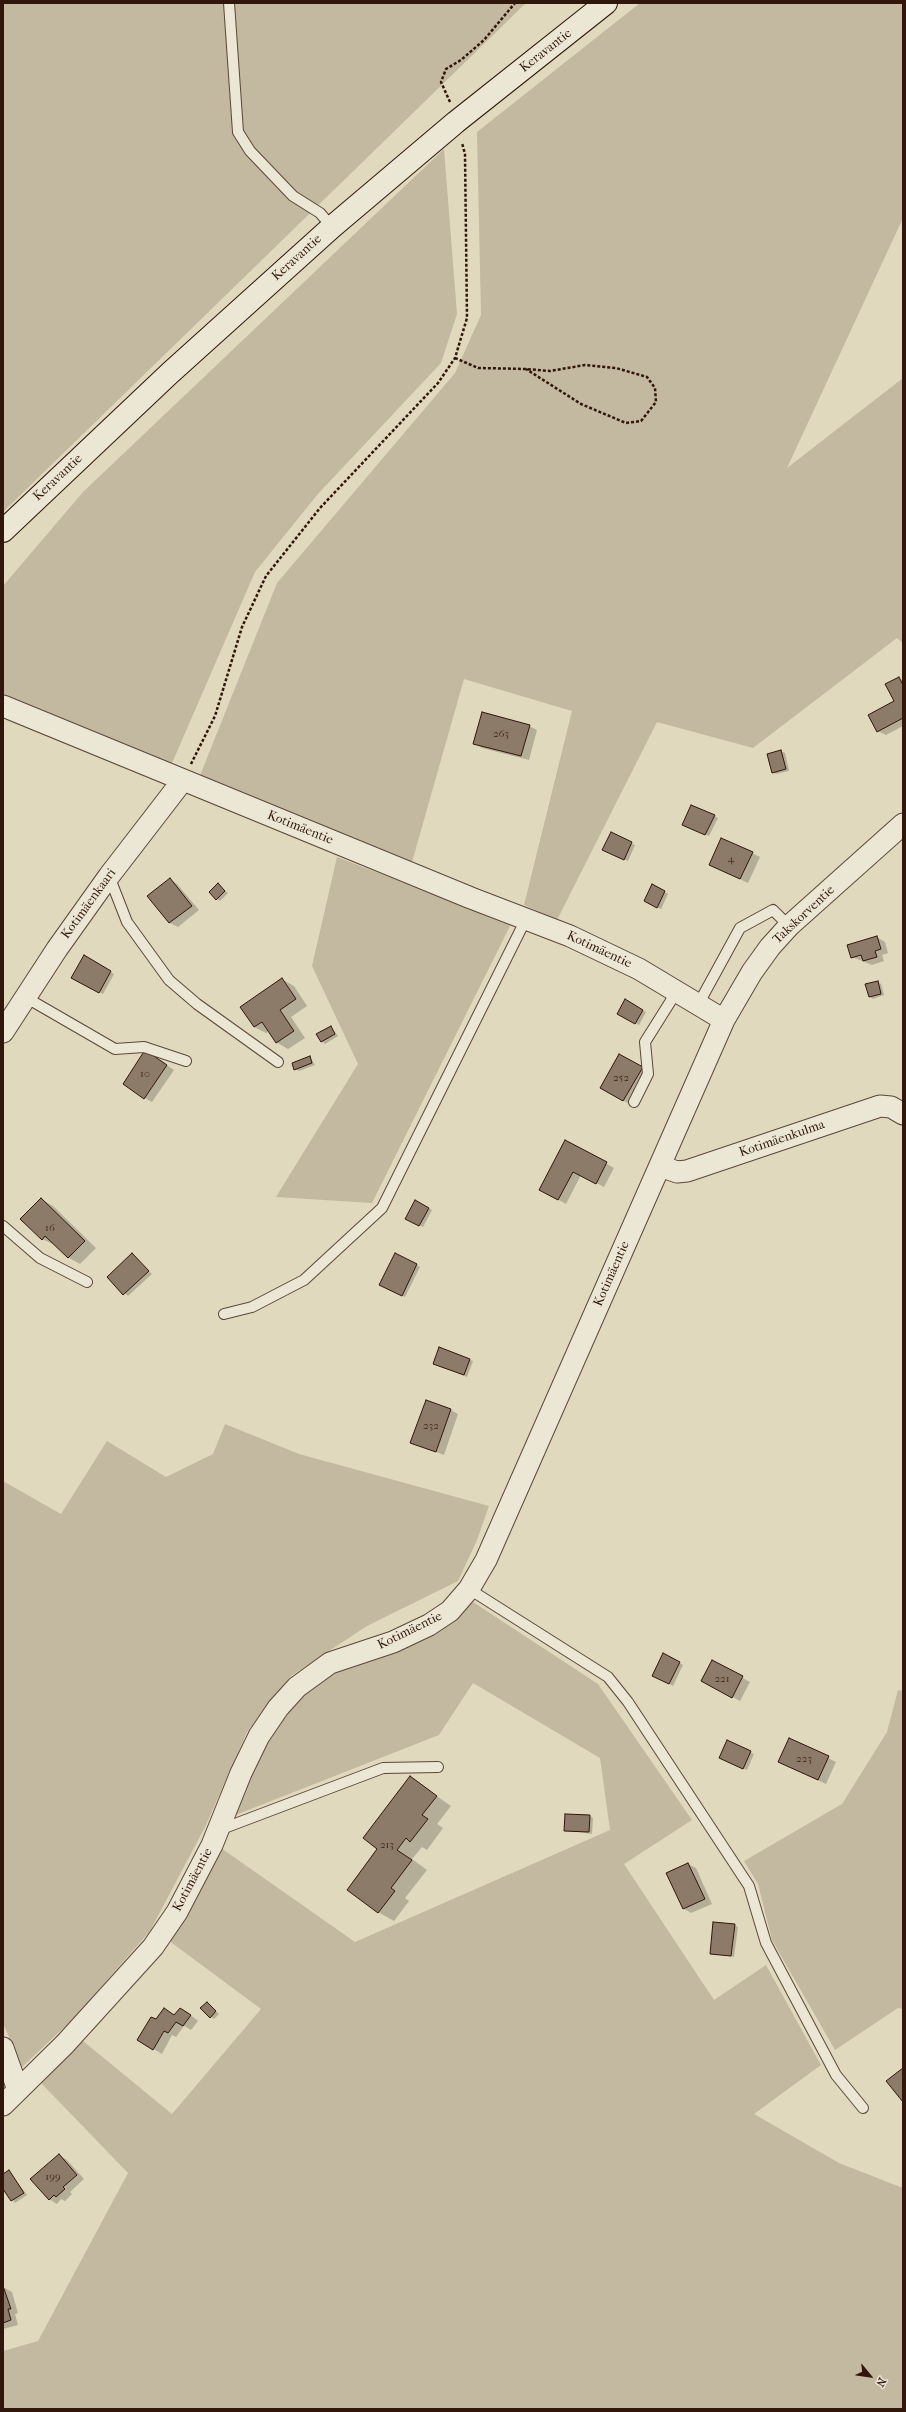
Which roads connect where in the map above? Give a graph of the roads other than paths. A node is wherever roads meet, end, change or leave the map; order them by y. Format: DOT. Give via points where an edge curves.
graph roads {
  1 [pos="229,3"];
  2 [pos="606,3"];
  3 [pos="332,227"];
  4 [pos="3,531"];
  5 [pos="3,706"];
  6 [pos="183,780"];
  7 [pos="903,824"];
  8 [pos="109,876"];
  9 [pos="526,919"];
  10 [pos="789,926"];
  11 [pos="677,991"];
  12 [pos="25,997"];
  13 [pos="699,1003"];
  14 [pos="724,1020"];
  15 [pos="3,1032"];
  16 [pos="186,1061"];
  17 [pos="278,1062"];
  18 [pos="634,1102"];
  19 [pos="903,1114"];
  20 [pos="660,1166"];
  21 [pos="3,1226"];
  22 [pos="87,1282"];
  23 [pos="224,1314"];
  24 [pos="469,1589"];
  25 [pos="438,1767"];
  26 [pos="217,1831"];
  27 [pos="3,2048"];
  28 [pos="18,2090"];
  29 [pos="3,2105"];
  30 [pos="863,2108"];
  1 -- 3 [label="lane" via="238,132 250,152 293,196 320,213"];
  2 -- 3 [label="main road, Keravantie" via="456,122"];
  3 -- 4 [label="main road, Keravantie" via="170,372"];
  5 -- 6 [label="street, Kotimäentie"];
  6 -- 8 [label="street, Kotimäenkaari"];
  6 -- 9 [label="street, Kotimäentie"];
  7 -- 10 [label="street, Takskorventie"];
  8 -- 12 [label="street, Kotimäenkaari"];
  8 -- 17 [label="lane" via="127,922 168,980"];
  9 -- 11 [label="street, Kotimäentie" via="570,936 640,969"];
  9 -- 23 [label="lane" via="382,1208 304,1280 252,1307"];
  10 -- 13 [label="lane" via="773,910 740,928"];
  10 -- 14 [label="street, Takskorventie" via="752,972"];
  11 -- 13 [label="street, Kotimäentie"];
  11 -- 18 [label="lane" via="645,1042 648,1074"];
  12 -- 15 [label="street, Kotimäenkaari"];
  12 -- 16 [label="lane" via="115,1049 144,1047"];
  13 -- 14 [label="street, Kotimäentie"];
  14 -- 20 [label="street, Kotimäentie"];
  19 -- 20 [label="street, Kotimäenkulma" via="880,1106 688,1171 677,1172"];
  20 -- 24 [label="street, Kotimäentie" via="489,1553"];
  21 -- 22 [label="lane" via="40,1258"];
  24 -- 26 [label="street, Kotimäentie" via="450,1611 429,1624 393,1642 330,1663 297,1687 278,1708 259,1736"];
  24 -- 30 [label="lane" via="608,1676 628,1702 749,1886 766,1943 836,2075"];
  25 -- 26 [label="lane" via="383,1768"];
  26 -- 28 [label="street, Kotimäentie" via="177,1912 153,1947 65,2044"];
  27 -- 28 [label="street"];
  28 -- 29 [label="street, Kotimäentie"];
}
